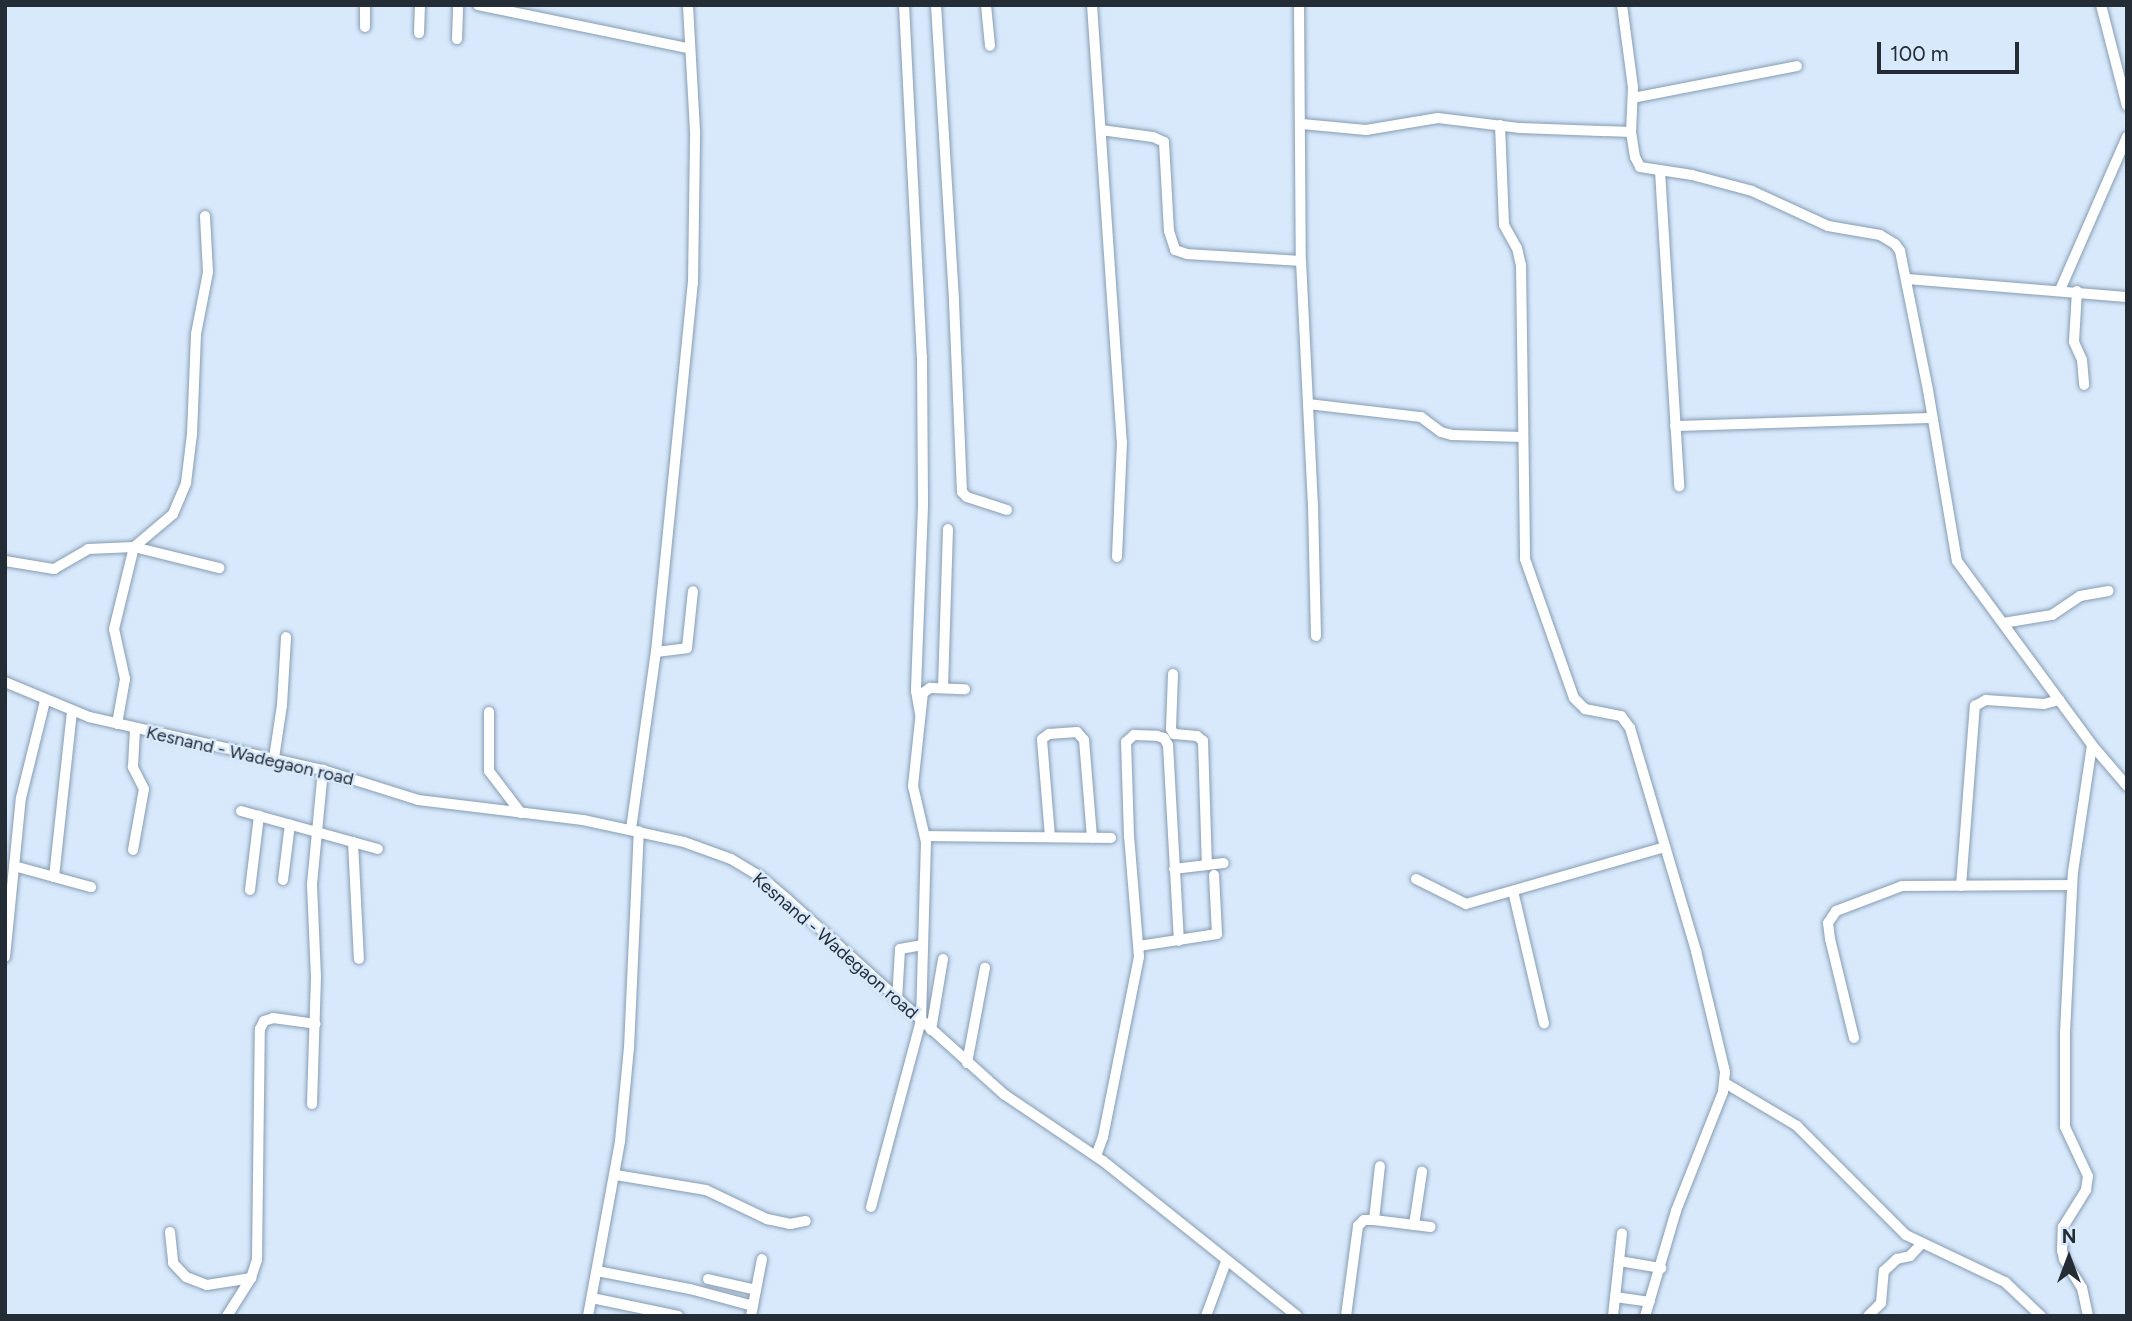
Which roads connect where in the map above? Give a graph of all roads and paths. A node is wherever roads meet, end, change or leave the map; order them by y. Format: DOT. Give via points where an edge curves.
graph roads {
  1 [pos="365,5"];
  2 [pos="420,5"];
  3 [pos="458,5"];
  4 [pos="478,5"];
  5 [pos="688,5"];
  6 [pos="904,5"];
  7 [pos="936,5"];
  8 [pos="986,5"];
  9 [pos="1092,5"];
  10 [pos="1300,5"];
  11 [pos="1622,5"];
  12 [pos="2101,5"];
  13 [pos="365,27"];
  14 [pos="419,33"];
  15 [pos="457,39"];
  16 [pos="990,46"];
  17 [pos="688,48"];
  18 [pos="1797,66"];
  19 [pos="1633,98"];
  20 [pos="2127,106"];
  21 [pos="1302,124"];
  22 [pos="1500,125"];
  23 [pos="1101,130"];
  24 [pos="1631,132"];
  25 [pos="2127,137"];
  26 [pos="1660,171"];
  27 [pos="205,216"];
  28 [pos="1301,261"];
  29 [pos="1906,279"];
  30 [pos="2060,290"];
  31 [pos="2077,291"];
  32 [pos="2127,297"];
  33 [pos="2084,385"];
  34 [pos="1308,404"];
  35 [pos="1932,418"];
  36 [pos="1675,426"];
  37 [pos="1523,438"];
  38 [pos="1679,486"];
  39 [pos="1007,510"];
  40 [pos="948,529"];
  41 [pos="134,547"];
  42 [pos="1117,557"];
  43 [pos="5,561"];
  44 [pos="219,568"];
  45 [pos="693,591"];
  46 [pos="2109,591"];
  47 [pos="2003,623"];
  48 [pos="1316,636"];
  49 [pos="286,637"];
  50 [pos="656,652"];
  51 [pos="1173,674"];
  52 [pos="5,682"];
  53 [pos="943,688"];
  54 [pos="965,690"];
  55 [pos="2059,700"];
  56 [pos="45,701"];
  57 [pos="72,712"];
  58 [pos="489,712"];
  59 [pos="920,714"];
  60 [pos="117,724"];
  61 [pos="135,729"];
  62 [pos="1169,736"];
  63 [pos="2092,745"];
  64 [pos="274,758"];
  65 [pos="323,770"];
  66 [pos="2127,786"];
  67 [pos="241,811"];
  68 [pos="521,813"];
  69 [pos="259,816"];
  70 [pos="290,824"];
  71 [pos="635,830"];
  72 [pos="317,831"];
  73 [pos="925,836"];
  74 [pos="1050,837"];
  75 [pos="1092,838"];
  76 [pos="1111,838"];
  77 [pos="353,842"];
  78 [pos="1665,847"];
  79 [pos="378,849"];
  80 [pos="133,850"];
  81 [pos="1224,863"];
  82 [pos="1207,865"];
  83 [pos="14,866"];
  84 [pos="1174,869"];
  85 [pos="1214,875"];
  86 [pos="54,877"];
  87 [pos="1416,879"];
  88 [pos="283,880"];
  89 [pos="2072,885"];
  90 [pos="1961,886"];
  91 [pos="91,887"];
  92 [pos="250,890"];
  93 [pos="1513,891"];
  94 [pos="7,923"];
  95 [pos="1180,941"];
  96 [pos="923,945"];
  97 [pos="1139,946"];
  98 [pos="6,948"];
  99 [pos="5,957"];
  100 [pos="359,959"];
  101 [pos="943,959"];
  102 [pos="985,968"];
  103 [pos="897,1000"];
  104 [pos="921,1020"];
  105 [pos="1544,1023"];
  106 [pos="316,1024"];
  107 [pos="931,1030"];
  108 [pos="1854,1038"];
  109 [pos="967,1063"];
  110 [pos="1725,1083"];
  111 [pos="312,1104"];
  112 [pos="1096,1156"];
  113 [pos="1380,1166"];
  114 [pos="1422,1172"];
  115 [pos="616,1175"];
  116 [pos="871,1208"];
  117 [pos="1374,1220"];
  118 [pos="806,1221"];
  119 [pos="1414,1225"];
  120 [pos="1432,1227"];
  121 [pos="170,1233"];
  122 [pos="1622,1233"];
  123 [pos="1921,1244"];
  124 [pos="762,1259"];
  125 [pos="1619,1261"];
  126 [pos="1226,1262"];
  127 [pos="1661,1268"];
  128 [pos="597,1271"];
  129 [pos="251,1278"];
  130 [pos="709,1279"];
  131 [pos="756,1290"];
  132 [pos="1615,1297"];
  133 [pos="592,1298"];
  134 [pos="1650,1302"];
  135 [pos="752,1311"];
  136 [pos="227,1316"];
  137 [pos="588,1316"];
  138 [pos="678,1316"];
  139 [pos="1206,1316"];
  140 [pos="1297,1316"];
  141 [pos="1346,1316"];
  142 [pos="1613,1316"];
  143 [pos="1645,1316"];
  144 [pos="1868,1316"];
  145 [pos="2041,1316"];
  146 [pos="2088,1316"];
  1 -- 13 [label="street"];
  2 -- 14 [label="street"];
  3 -- 15 [label="street"];
  4 -- 17 [label="street"];
  5 -- 17 [label="street"];
  6 -- 59 [label="street" via="922,357 923,506 916,691"];
  7 -- 39 [label="street" via="962,492"];
  8 -- 16 [label="street"];
  9 -- 23 [label="street"];
  10 -- 21 [label="street"];
  11 -- 19 [label="street"];
  12 -- 20 [label="street"];
  17 -- 50 [label="street" via="695,131 693,283"];
  18 -- 19 [label="street"];
  19 -- 24 [label="street"];
  21 -- 22 [label="street" via="1366,130 1438,118"];
  21 -- 28 [label="street"];
  22 -- 24 [label="street"];
  22 -- 37 [label="street" via="1504,225 1521,265"];
  23 -- 28 [label="street" via="1164,142 1169,231 1175,250"];
  23 -- 42 [label="street" via="1122,442"];
  24 -- 26 [label="street" via="1637,163"];
  25 -- 30 [label="street"];
  26 -- 29 [label="street" via="1752,191 1829,226 1890,239 1900,251"];
  26 -- 36 [label="street"];
  27 -- 41 [label="street" via="208,272 196,334 186,483 173,514"];
  28 -- 34 [label="street"];
  29 -- 30 [label="street"];
  29 -- 35 [label="street"];
  30 -- 31 [label="street"];
  31 -- 32 [label="street"];
  31 -- 33 [label="street" via="2074,342 2082,360"];
  34 -- 37 [label="street" via="1421,417 1452,435"];
  34 -- 48 [label="street"];
  35 -- 36 [label="street"];
  35 -- 47 [label="street" via="1957,561"];
  36 -- 38 [label="street"];
  37 -- 78 [label="street" via="1525,559 1574,698 1585,709 1621,716 1630,728"];
  40 -- 53 [label="street"];
  41 -- 43 [label="street" via="88,550 54,569"];
  41 -- 44 [label="street"];
  41 -- 60 [label="street" via="114,629 125,679"];
  45 -- 50 [label="street" via="687,648"];
  46 -- 47 [label="street" via="2080,596 2052,615"];
  47 -- 55 [label="street"];
  49 -- 64 [label="street"];
  50 -- 71 [label="street"];
  51 -- 62 [label="street"];
  52 -- 56 [label="street, Kesnand - Wadegaon road"];
  53 -- 54 [label="street"];
  53 -- 59 [label="street" via="924,690"];
  55 -- 63 [label="street"];
  55 -- 90 [label="street" via="2044,704 1986,700 1975,706"];
  56 -- 57 [label="street, Kesnand - Wadegaon road"];
  56 -- 83 [label="street" via="23,785"];
  57 -- 60 [label="street, Kesnand - Wadegaon road"];
  57 -- 86 [label="street"];
  58 -- 68 [label="street" via="489,771"];
  59 -- 73 [label="street" via="913,786"];
  60 -- 61 [label="street, Kesnand - Wadegaon road"];
  61 -- 64 [label="street, Kesnand - Wadegaon road"];
  61 -- 80 [label="street" via="133,767 144,789"];
  62 -- 82 [label="street" via="1197,736 1203,741"];
  62 -- 84 [label="street"];
  62 -- 97 [label="street" via="1134,735 1126,742"];
  63 -- 66 [label="street"];
  63 -- 89 [label="street"];
  64 -- 65 [label="street, Kesnand - Wadegaon road"];
  65 -- 68 [label="street, Kesnand - Wadegaon road" via="418,800"];
  65 -- 72 [label="street"];
  67 -- 69 [label="street"];
  68 -- 71 [label="street, Kesnand - Wadegaon road"];
  69 -- 70 [label="street"];
  69 -- 92 [label="street"];
  70 -- 72 [label="street"];
  70 -- 88 [label="street"];
  71 -- 103 [label="street, Kesnand - Wadegaon road" via="710,850 761,877"];
  71 -- 115 [label="street" via="629,1048"];
  72 -- 77 [label="street"];
  72 -- 106 [label="street" via="312,884"];
  73 -- 74 [label="street"];
  73 -- 96 [label="street"];
  74 -- 75 [label="street"];
  74 -- 75 [label="street" via="1042,739 1049,734 1077,732 1084,740"];
  75 -- 76 [label="street"];
  77 -- 79 [label="street"];
  77 -- 100 [label="street"];
  78 -- 93 [label="street"];
  78 -- 110 [label="street" via="1696,951"];
  81 -- 82 [label="street"];
  82 -- 84 [label="street"];
  83 -- 86 [label="street"];
  83 -- 94 [label="street"];
  84 -- 95 [label="street"];
  85 -- 95 [label="street" via="1217,934"];
  86 -- 91 [label="street"];
  87 -- 93 [label="street" via="1466,904"];
  89 -- 90 [label="street"];
  89 -- 146 [label="street" via="2064,1119 2088,1176 2086,1191 2063,1227 2062,1250 2082,1288"];
  90 -- 108 [label="street" via="1891,889 1830,915 1830,939"];
  93 -- 105 [label="street"];
  94 -- 98 [label="street"];
  95 -- 97 [label="street"];
  96 -- 103 [label="street" via="900,949"];
  96 -- 104 [label="street"];
  97 -- 112 [label="street" via="1104,1137"];
  98 -- 99 [label="street"];
  101 -- 107 [label="street"];
  102 -- 109 [label="street"];
  103 -- 104 [label="street, Kesnand - Wadegaon road"];
  104 -- 107 [label="street, Kesnand - Wadegaon road"];
  104 -- 116 [label="street"];
  106 -- 111 [label="street"];
  106 -- 129 [label="street" via="273,1018 264,1021 260,1029 258,1250"];
  107 -- 109 [label="street, Kesnand - Wadegaon road"];
  109 -- 112 [label="street, Kesnand - Wadegaon road" via="1005,1095"];
  110 -- 123 [label="street" via="1797,1126 1897,1229"];
  110 -- 127 [label="street" via="1676,1211"];
  112 -- 126 [label="street, Kesnand - Wadegaon road"];
  113 -- 117 [label="street"];
  114 -- 119 [label="street"];
  115 -- 118 [label="street" via="706,1190 767,1219 790,1224"];
  115 -- 128 [label="street"];
  117 -- 119 [label="street"];
  117 -- 141 [label="street" via="1364,1220 1358,1226"];
  119 -- 120 [label="street"];
  121 -- 129 [label="street" via="174,1267 186,1278 207,1285"];
  122 -- 125 [label="street"];
  123 -- 144 [label="street" via="1884,1271 1881,1303"];
  123 -- 145 [label="street" via="2005,1282"];
  124 -- 131 [label="street"];
  125 -- 127 [label="street"];
  125 -- 132 [label="street"];
  126 -- 139 [label="street"];
  126 -- 140 [label="street, Kesnand - Wadegaon road"];
  127 -- 134 [label="street"];
  128 -- 133 [label="street"];
  128 -- 135 [label="street" via="690,1289"];
  129 -- 136 [label="street"];
  130 -- 131 [label="street"];
  131 -- 135 [label="street"];
  132 -- 134 [label="street"];
  132 -- 142 [label="street"];
  133 -- 137 [label="street"];
  133 -- 138 [label="street"];
  134 -- 143 [label="street"];
}
